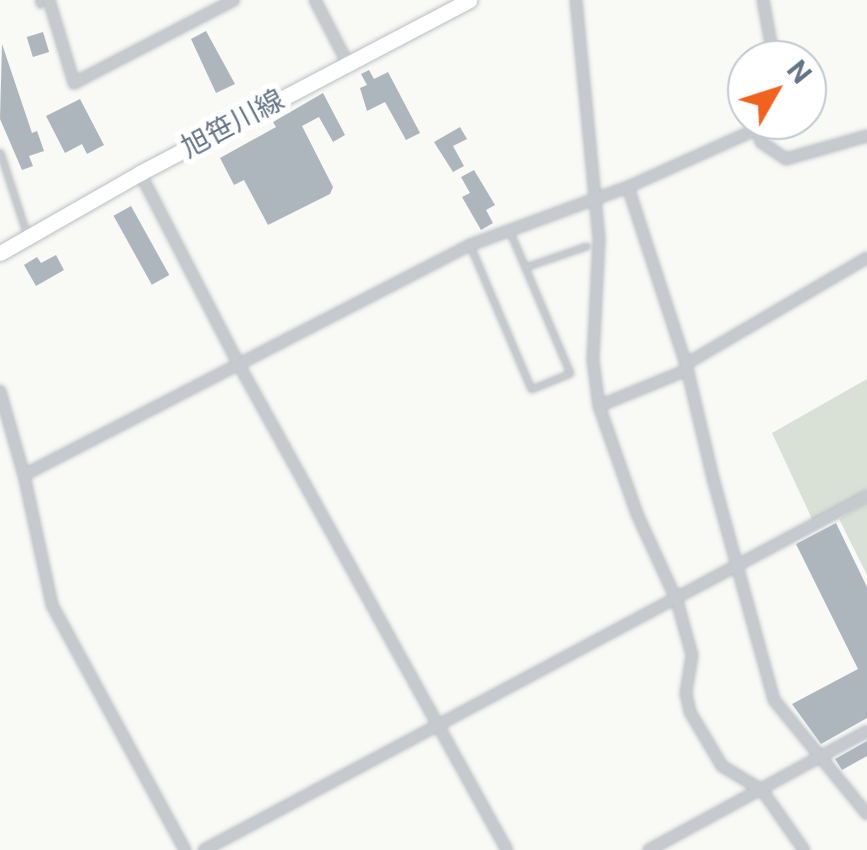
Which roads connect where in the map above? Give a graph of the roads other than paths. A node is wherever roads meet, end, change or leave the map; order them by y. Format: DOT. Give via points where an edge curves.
graph roads {
  1 [pos="234,0"];
  2 [pos="315,0"];
  3 [pos="470,0"];
  4 [pos="576,0"];
  5 [pos="763,0"];
  6 [pos="42,2"];
  7 [pos="770,40"];
  8 [pos="348,64"];
  9 [pos="867,136"];
  10 [pos="727,139"];
  11 [pos="764,140"];
  12 [pos="0,152"];
  13 [pos="140,173"];
  14 [pos="628,187"];
  15 [pos="596,198"];
  16 [pos="509,230"];
  17 [pos="27,237"];
  18 [pos="470,245"];
  19 [pos="586,246"];
  20 [pos="0,253"];
  21 [pos="867,258"];
  22 [pos="525,268"];
  23 [pos="238,363"];
  24 [pos="687,367"];
  25 [pos="0,392"];
  26 [pos="599,406"];
  27 [pos="24,475"];
  28 [pos="867,496"];
  29 [pos="738,568"];
  30 [pos="677,601"];
  31 [pos="438,721"];
  32 [pos="867,730"];
  33 [pos="820,758"];
  34 [pos="762,790"];
  35 [pos="867,814"];
  36 [pos="185,850"];
  37 [pos="204,850"];
  38 [pos="506,850"];
  39 [pos="648,850"];
  40 [pos="804,850"];
  1 -- 6 [label="street" via="74,84"];
  2 -- 8 [label="street"];
  3 -- 8 [label="main road, 旭笹川線"];
  4 -- 15 [label="street"];
  5 -- 7 [label="street"];
  8 -- 13 [label="main road, 旭笹川線"];
  9 -- 11 [label="street" via="786,159"];
  10 -- 14 [label="street"];
  12 -- 17 [label="lane"];
  13 -- 17 [label="main road, 旭笹川線"];
  13 -- 23 [label="street"];
  14 -- 15 [label="street"];
  14 -- 24 [label="street"];
  15 -- 16 [label="street"];
  15 -- 26 [label="street" via="593,360"];
  16 -- 18 [label="street"];
  16 -- 22 [label="lane"];
  17 -- 20 [label="main road, 旭笹川線"];
  18 -- 22 [label="lane" via="531,390 570,373"];
  18 -- 23 [label="street"];
  19 -- 22 [label="lane"];
  21 -- 24 [label="street"];
  23 -- 27 [label="street"];
  23 -- 31 [label="street"];
  24 -- 26 [label="street"];
  24 -- 29 [label="street"];
  25 -- 27 [label="street"];
  26 -- 30 [label="street"];
  27 -- 36 [label="street" via="52,606"];
  28 -- 29 [label="street"];
  29 -- 30 [label="street"];
  29 -- 33 [label="street" via="774,700"];
  30 -- 31 [label="street"];
  30 -- 34 [label="street" via="692,655 690,712 722,766"];
  31 -- 37 [label="street"];
  31 -- 38 [label="street"];
  32 -- 33 [label="street"];
  33 -- 34 [label="street"];
  33 -- 35 [label="street"];
  34 -- 39 [label="street"];
  34 -- 40 [label="street"];
}
